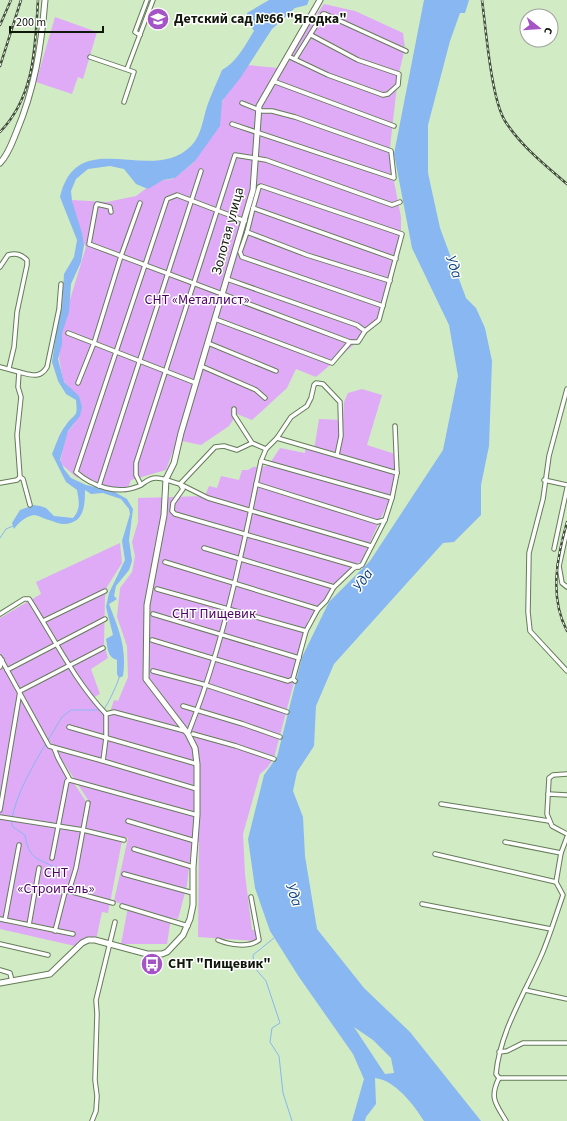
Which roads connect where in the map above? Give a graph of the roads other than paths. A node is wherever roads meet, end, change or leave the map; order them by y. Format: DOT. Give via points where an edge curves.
graph roads {
  1 [pos="44,0"];
  2 [pos="147,0"];
  3 [pos="153,0"];
  4 [pos="320,0"];
  5 [pos="140,35"];
  6 [pos="310,35"];
  7 [pos="406,51"];
  8 [pos="288,56"];
  9 [pos="90,57"];
  10 [pos="295,60"];
  11 [pos="127,69"];
  12 [pos="272,81"];
  13 [pos="124,102"];
  14 [pos="242,103"];
  15 [pos="258,108"];
  16 [pos="232,124"];
  17 [pos="394,126"];
  18 [pos="256,132"];
  19 [pos="254,158"];
  20 [pos="0,163"];
  21 [pos="201,171"];
  22 [pos="192,201"];
  23 [pos="400,202"];
  24 [pos="140,203"];
  25 [pos="252,208"];
  26 [pos="217,210"];
  27 [pos="111,212"];
  28 [pos="245,221"];
  29 [pos="246,230"];
  30 [pos="121,256"];
  31 [pos="396,259"];
  32 [pos="144,264"];
  33 [pos="0,267"];
  34 [pos="168,273"];
  35 [pos="228,279"];
  36 [pos="390,281"];
  37 [pos="193,282"];
  38 [pos="61,284"];
  39 [pos="223,293"];
  40 [pos="383,306"];
  41 [pos="215,319"];
  42 [pos="365,331"];
  43 [pos="68,332"];
  44 [pos="94,342"];
  45 [pos="208,342"];
  46 [pos="350,342"];
  47 [pos="118,351"];
  48 [pos="139,360"];
  49 [pos="201,366"];
  50 [pos="0,367"];
  51 [pos="9,368"];
  52 [pos="165,371"];
  53 [pos="276,371"];
  54 [pos="19,372"];
  55 [pos="78,383"];
  56 [pos="196,383"];
  57 [pos="567,389"];
  58 [pos="265,398"];
  59 [pos="234,409"];
  60 [pos="395,426"];
  61 [pos="277,438"];
  62 [pos="252,444"];
  63 [pos="266,449"];
  64 [pos="337,455"];
  65 [pos="261,461"];
  66 [pos="397,473"];
  67 [pos="20,477"];
  68 [pos="166,479"];
  69 [pos="544,480"];
  70 [pos="0,483"];
  71 [pos="180,484"];
  72 [pos="256,484"];
  73 [pos="141,485"];
  74 [pos="99,486"];
  75 [pos="567,486"];
  76 [pos="392,498"];
  77 [pos="30,505"];
  78 [pos="250,511"];
  79 [pos="385,520"];
  80 [pos="567,530"];
  81 [pos="245,533"];
  82 [pos="371,546"];
  83 [pos="204,548"];
  84 [pos="554,548"];
  85 [pos="241,558"];
  86 [pos="165,562"];
  87 [pos="359,567"];
  88 [pos="234,584"];
  89 [pos="334,587"];
  90 [pos="567,587"];
  91 [pos="157,589"];
  92 [pos="105,592"];
  93 [pos="227,608"];
  94 [pos="318,609"];
  95 [pos="0,614"];
  96 [pos="153,614"];
  97 [pos="105,619"];
  98 [pos="44,621"];
  99 [pos="306,631"];
  100 [pos="221,633"];
  101 [pos="152,640"];
  102 [pos="56,644"];
  103 [pos="103,648"];
  104 [pos="1,658"];
  105 [pos="214,658"];
  106 [pos="299,658"];
  107 [pos="68,665"];
  108 [pos="0,667"];
  109 [pos="7,670"];
  110 [pos="153,671"];
  111 [pos="567,671"];
  112 [pos="206,685"];
  113 [pos="20,691"];
  114 [pos="183,706"];
  115 [pos="197,710"];
  116 [pos="287,712"];
  117 [pos="106,714"];
  118 [pos="69,727"];
  119 [pos="189,733"];
  120 [pos="280,737"];
  121 [pos="106,738"];
  122 [pos="54,748"];
  123 [pos="274,759"];
  124 [pos="103,762"];
  125 [pos="197,764"];
  126 [pos="567,774"];
  127 [pos="70,780"];
  128 [pos="197,789"];
  129 [pos="548,794"];
  130 [pos="567,794"];
  131 [pos="88,803"];
  132 [pos="441,804"];
  133 [pos="0,810"];
  134 [pos="197,815"];
  135 [pos="0,817"];
  136 [pos="128,820"];
  137 [pos="549,821"];
  138 [pos="59,826"];
  139 [pos="83,830"];
  140 [pos="567,836"];
  141 [pos="124,840"];
  142 [pos="195,841"];
  143 [pos="505,842"];
  144 [pos="19,845"];
  145 [pos="134,849"];
  146 [pos="561,853"];
  147 [pos="435,854"];
  148 [pos="52,858"];
  149 [pos="192,867"];
  150 [pos="39,868"];
  151 [pos="124,874"];
  152 [pos="556,882"];
  153 [pos="69,891"];
  154 [pos="193,893"];
  155 [pos="251,897"];
  156 [pos="113,903"];
  157 [pos="422,904"];
  158 [pos="122,906"];
  159 [pos="0,919"];
  160 [pos="5,920"];
  161 [pos="115,922"];
  162 [pos="29,925"];
  163 [pos="188,926"];
  164 [pos="551,929"];
  165 [pos="55,931"];
  166 [pos="72,934"];
  167 [pos="218,940"];
  168 [pos="0,944"];
  169 [pos="109,945"];
  170 [pos="48,955"];
  171 [pos="0,970"];
  172 [pos="12,981"];
  173 [pos="0,983"];
  174 [pos="525,990"];
  175 [pos="567,999"];
  176 [pos="567,1043"];
  177 [pos="499,1052"];
  178 [pos="499,1078"];
  179 [pos="567,1078"];
  180 [pos="92,1121"];
  181 [pos="506,1121"];
  1 -- 20 [label="street" via="36,76 9,151"];
  2 -- 5 [label="street" via="135,32"];
  3 -- 5 [label="street"];
  4 -- 8 [label="street, Золотая улица"];
  5 -- 11 [label="street"];
  6 -- 7 [label="street" via="325,14"];
  6 -- 10 [label="street"];
  6 -- 10 [label="street" via="358,60 400,74 398,85 383,95"];
  8 -- 10 [label="street"];
  8 -- 12 [label="street, Золотая улица"];
  9 -- 11 [label="street"];
  11 -- 13 [label="street" via="134,72"];
  12 -- 15 [label="street, Золотая улица"];
  12 -- 17 [label="street"];
  14 -- 15 [label="street"];
  15 -- 18 [label="street, Золотая улица"];
  15 -- 18 [label="street" via="295,117 391,151 394,178"];
  16 -- 18 [label="street"];
  18 -- 19 [label="street, Золотая улица"];
  19 -- 23 [label="street" via="392,205"];
  19 -- 26 [label="street" via="235,155"];
  19 -- 28 [label="street, Золотая улица" via="253,190"];
  21 -- 22 [label="street"];
  22 -- 26 [label="street"];
  22 -- 32 [label="street" via="177,195 168,199"];
  22 -- 34 [label="street"];
  24 -- 30 [label="street"];
  25 -- 29 [label="street"];
  25 -- 31 [label="street"];
  25 -- 31 [label="street" via="259,187 263,186 402,234"];
  26 -- 28 [label="street"];
  26 -- 37 [label="street"];
  27 -- 30 [label="street" via="110,207 99,204 96,206 89,244"];
  28 -- 29 [label="street, Золотая улица"];
  29 -- 35 [label="street, Золотая улица"];
  29 -- 36 [label="street" via="314,257"];
  29 -- 40 [label="street" via="240,252 242,257"];
  30 -- 32 [label="street"];
  30 -- 44 [label="street"];
  31 -- 36 [label="street"];
  32 -- 34 [label="street"];
  32 -- 47 [label="street"];
  33 -- 51 [label="street" via="11,254 24,257 27,265"];
  34 -- 37 [label="street"];
  34 -- 48 [label="street"];
  35 -- 39 [label="street, Золотая улица"];
  35 -- 42 [label="street" via="357,325"];
  36 -- 40 [label="street"];
  37 -- 39 [label="street"];
  37 -- 52 [label="street"];
  38 -- 54 [label="street" via="59,309 47,366 39,375"];
  39 -- 41 [label="street, Золотая улица"];
  39 -- 46 [label="street"];
  40 -- 42 [label="street" via="380,320"];
  41 -- 45 [label="street, Золотая улица"];
  41 -- 46 [label="street" via="332,364"];
  42 -- 46 [label="street" via="358,342"];
  43 -- 44 [label="street"];
  44 -- 47 [label="street"];
  44 -- 55 [label="street"];
  45 -- 49 [label="street, Золотая улица"];
  45 -- 53 [label="street"];
  47 -- 48 [label="street"];
  47 -- 74 [label="street" via="76,472"];
  48 -- 52 [label="street"];
  48 -- 74 [label="street"];
  49 -- 56 [label="street, Золотая улица"];
  49 -- 58 [label="street" via="256,390"];
  50 -- 51 [label="street"];
  51 -- 54 [label="street"];
  52 -- 56 [label="street"];
  52 -- 73 [label="street" via="135,468 136,478"];
  54 -- 67 [label="street"];
  56 -- 68 [label="street, Золотая улица" via="174,463"];
  57 -- 69 [label="street"];
  59 -- 62 [label="street" via="234,415"];
  60 -- 66 [label="street"];
  61 -- 63 [label="street"];
  61 -- 64 [label="street"];
  61 -- 64 [label="street" via="291,417 307,406 314,385 323,384 340,402 341,436"];
  62 -- 63 [label="street"];
  62 -- 71 [label="street" via="237,450 224,446 215,447"];
  63 -- 65 [label="street"];
  64 -- 66 [label="street"];
  65 -- 72 [label="street"];
  65 -- 76 [label="street"];
  66 -- 76 [label="street"];
  67 -- 70 [label="street" via="17,480"];
  67 -- 77 [label="street" via="24,479"];
  68 -- 71 [label="street"];
  68 -- 73 [label="street" via="149,479"];
  68 -- 119 [label="street" via="164,515 147,605 146,679"];
  69 -- 75 [label="street"];
  69 -- 111 [label="street" via="543,499 529,553 530,627 535,637"];
  71 -- 78 [label="street" via="208,498"];
  71 -- 81 [label="street" via="183,489 173,503 173,513"];
  72 -- 78 [label="street"];
  72 -- 79 [label="street" via="377,522"];
  73 -- 74 [label="street" via="123,491"];
  75 -- 84 [label="street"];
  76 -- 79 [label="street"];
  78 -- 81 [label="street"];
  78 -- 82 [label="street"];
  79 -- 82 [label="street"];
  80 -- 90 [label="street" via="559,569 562,583"];
  81 -- 85 [label="street"];
  81 -- 87 [label="street"];
  82 -- 87 [label="street"];
  83 -- 85 [label="street"];
  85 -- 88 [label="street"];
  85 -- 89 [label="street"];
  86 -- 88 [label="street"];
  87 -- 89 [label="street" via="354,568"];
  88 -- 93 [label="street"];
  88 -- 94 [label="street"];
  89 -- 94 [label="street"];
  91 -- 93 [label="street"];
  92 -- 98 [label="street"];
  93 -- 99 [label="street"];
  93 -- 100 [label="street"];
  94 -- 99 [label="street"];
  95 -- 98 [label="street" via="24,599 29,600"];
  96 -- 100 [label="street"];
  97 -- 102 [label="street"];
  98 -- 102 [label="street"];
  99 -- 106 [label="street"];
  100 -- 105 [label="street"];
  100 -- 106 [label="street"];
  101 -- 105 [label="street"];
  102 -- 107 [label="street"];
  102 -- 109 [label="street"];
  103 -- 107 [label="street"];
  104 -- 108 [label="street"];
  104 -- 109 [label="street"];
  105 -- 106 [label="street" via="294,680"];
  105 -- 112 [label="street"];
  107 -- 113 [label="street"];
  107 -- 117 [label="street"];
  109 -- 113 [label="street"];
  110 -- 112 [label="street"];
  112 -- 115 [label="street"];
  112 -- 116 [label="street"];
  113 -- 122 [label="street" via="49,746"];
  113 -- 133 [label="street"];
  114 -- 115 [label="street"];
  115 -- 119 [label="street"];
  115 -- 120 [label="street"];
  117 -- 119 [label="street" via="114,712"];
  117 -- 121 [label="street"];
  118 -- 121 [label="street"];
  119 -- 123 [label="street"];
  119 -- 125 [label="street"];
  121 -- 124 [label="street"];
  121 -- 125 [label="street"];
  122 -- 124 [label="street"];
  122 -- 127 [label="street"];
  124 -- 128 [label="street"];
  125 -- 128 [label="street"];
  126 -- 129 [label="street" via="553,775 549,778"];
  127 -- 134 [label="street"];
  127 -- 138 [label="street" via="67,781"];
  128 -- 134 [label="street"];
  129 -- 130 [label="street"];
  129 -- 137 [label="street"];
  131 -- 139 [label="street"];
  132 -- 137 [label="street"];
  134 -- 142 [label="street"];
  135 -- 138 [label="street"];
  136 -- 142 [label="street"];
  137 -- 140 [label="street" via="553,828"];
  138 -- 139 [label="street"];
  138 -- 148 [label="street"];
  139 -- 141 [label="street"];
  139 -- 153 [label="street"];
  140 -- 146 [label="street"];
  142 -- 149 [label="street"];
  143 -- 146 [label="street"];
  144 -- 160 [label="street"];
  145 -- 149 [label="street"];
  146 -- 152 [label="street"];
  147 -- 152 [label="street"];
  149 -- 154 [label="street"];
  150 -- 162 [label="street"];
  151 -- 154 [label="street"];
  152 -- 164 [label="street" via="563,895"];
  153 -- 156 [label="street"];
  153 -- 165 [label="street" via="64,892"];
  154 -- 163 [label="street"];
  155 -- 167 [label="street" via="259,940 241,945"];
  157 -- 164 [label="street"];
  158 -- 163 [label="street"];
  159 -- 160 [label="street"];
  160 -- 162 [label="street"];
  161 -- 169 [label="street"];
  162 -- 165 [label="street"];
  163 -- 169 [label="street" via="180,939 162,954 147,954"];
  164 -- 174 [label="street"];
  165 -- 166 [label="street"];
  168 -- 170 [label="street"];
  169 -- 172 [label="street" via="88,940 50,974"];
  169 -- 180 [label="street" via="96,1000 97,1096"];
  171 -- 172 [label="street" via="10,973"];
  172 -- 173 [label="street"];
  174 -- 175 [label="street"];
  174 -- 177 [label="street"];
  176 -- 177 [label="street" via="523,1042 507,1051"];
  177 -- 178 [label="street" via="496,1074"];
  178 -- 179 [label="street"];
  178 -- 181 [label="street" via="494,1088 494,1099"];
}
